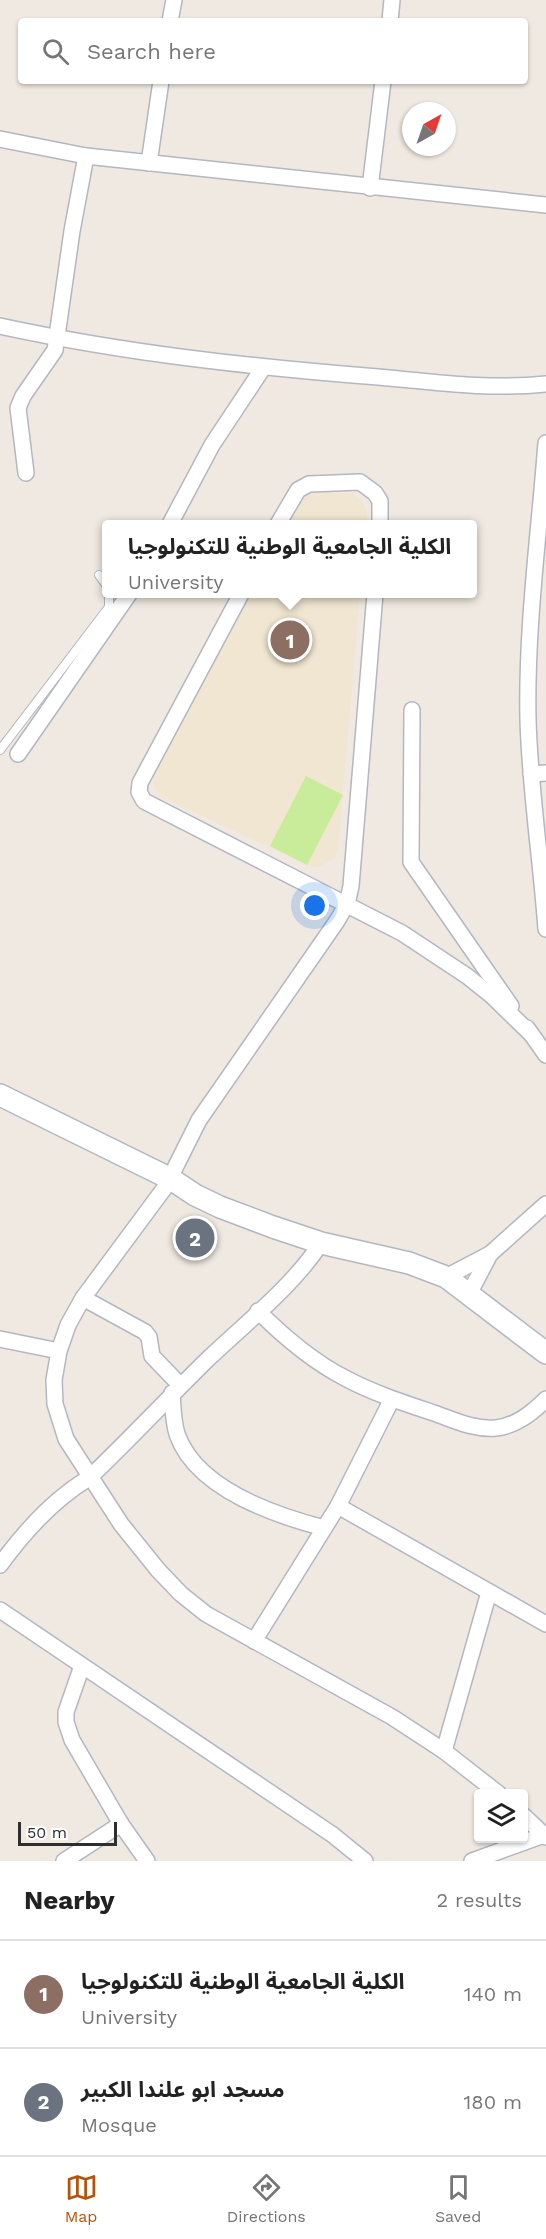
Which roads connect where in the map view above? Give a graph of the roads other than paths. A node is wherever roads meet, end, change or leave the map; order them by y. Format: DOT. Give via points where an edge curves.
graph roads {
  1 [pos="174,0"];
  2 [pos="392,0"];
  3 [pos="171,18"];
  4 [pos="390,18"];
  5 [pos="161,84"];
  6 [pos="382,84"];
  7 [pos="0,139"];
  8 [pos="86,156"];
  9 [pos="149,163"];
  10 [pos="370,188"];
  11 [pos="546,205"];
  12 [pos="0,326"];
  13 [pos="57,338"];
  14 [pos="263,368"];
  15 [pos="546,384"];
  16 [pos="546,443"];
  17 [pos="26,473"];
  18 [pos="173,520"];
  19 [pos="281,520"];
  20 [pos="380,520"];
  21 [pos="99,575"];
  22 [pos="102,579"];
  23 [pos="109,598"];
  24 [pos="126,598"];
  25 [pos="239,598"];
  26 [pos="375,598"];
  27 [pos="412,710"];
  28 [pos="0,750"];
  29 [pos="18,754"];
  30 [pos="538,773"];
  31 [pos="346,904"];
  32 [pos="546,929"];
  33 [pos="531,1034"];
  34 [pos="546,1055"];
  35 [pos="0,1095"];
  36 [pos="0,1105"];
  37 [pos="168,1183"];
  38 [pos="546,1204"];
  39 [pos="321,1243"];
  40 [pos="490,1254"];
  41 [pos="446,1277"];
  42 [pos="469,1294"];
  43 [pos="83,1298"];
  44 [pos="258,1311"];
  45 [pos="0,1339"];
  46 [pos="59,1351"];
  47 [pos="546,1353"];
  48 [pos="176,1389"];
  49 [pos="392,1399"];
  50 [pos="546,1399"];
  51 [pos="89,1478"];
  52 [pos="338,1506"];
  53 [pos="324,1528"];
  54 [pos="0,1565"];
  55 [pos="489,1592"];
  56 [pos="0,1610"];
  57 [pos="546,1624"];
  58 [pos="254,1641"];
  59 [pos="82,1666"];
  60 [pos="444,1751"];
  61 [pos="493,1789"];
  62 [pos="528,1820"];
  63 [pos="122,1824"];
  64 [pos="545,1836"];
  65 [pos="64,1861"];
  66 [pos="147,1861"];
  67 [pos="365,1861"];
  68 [pos="472,1861"];
  1 -- 3 [label="street"];
  2 -- 4 [label="street"];
  5 -- 9 [label="street"];
  6 -- 10 [label="street"];
  7 -- 8 [label="street"];
  8 -- 9 [label="street"];
  8 -- 13 [label="street"];
  9 -- 10 [label="street"];
  10 -- 11 [label="street"];
  12 -- 13 [label="street"];
  13 -- 14 [label="street"];
  13 -- 17 [label="street" via="56,350 22,396 18,408"];
  14 -- 15 [label="street" via="462,384"];
  14 -- 18 [label="street" via="212,445"];
  16 -- 30 [label="street" via="528,718"];
  19 -- 20 [label="street" via="298,490 309,484 360,482 380,501"];
  21 -- 22 [label="lane"];
  23 -- 28 [label="lane" via="109,607"];
  24 -- 29 [label="street"];
  25 -- 31 [label="street" via="140,783 139,792 144,801 156,808"];
  26 -- 31 [label="street" via="351,886"];
  27 -- 33 [label="street" via="411,862"];
  30 -- 32 [label="street"];
  31 -- 33 [label="street" via="436,954 492,996"];
  31 -- 37 [label="street" via="200,1120"];
  33 -- 34 [label="street"];
  35 -- 37 [label="street"];
  36 -- 37 [label="street"];
  37 -- 39 [label="street"];
  37 -- 43 [label="street"];
  38 -- 40 [label="street"];
  39 -- 41 [label="street" via="409,1263"];
  39 -- 44 [label="street" via="304,1266"];
  40 -- 41 [label="street"];
  40 -- 42 [label="street"];
  41 -- 42 [label="street"];
  42 -- 47 [label="street"];
  43 -- 46 [label="street"];
  43 -- 48 [label="street" via="145,1332 152,1356"];
  44 -- 48 [label="street"];
  44 -- 49 [label="street" via="312,1357 345,1378"];
  45 -- 46 [label="street"];
  46 -- 51 [label="street" via="55,1404 66,1439"];
  48 -- 51 [label="street"];
  48 -- 53 [label="street" via="177,1434 202,1471 255,1505"];
  49 -- 50 [label="street" via="476,1428 515,1423"];
  49 -- 52 [label="street"];
  51 -- 54 [label="street" via="38,1520"];
  51 -- 58 [label="street" via="121,1524 181,1594 206,1614"];
  52 -- 53 [label="street"];
  52 -- 55 [label="street"];
  53 -- 58 [label="street"];
  55 -- 57 [label="street"];
  55 -- 60 [label="street"];
  56 -- 59 [label="street"];
  58 -- 60 [label="street" via="392,1717"];
  59 -- 63 [label="street" via="66,1722 72,1740"];
  59 -- 67 [label="street" via="324,1829"];
  60 -- 61 [label="street"];
  62 -- 64 [label="street"];
  63 -- 65 [label="street"];
  63 -- 66 [label="street"];
  64 -- 68 [label="street"];
}
